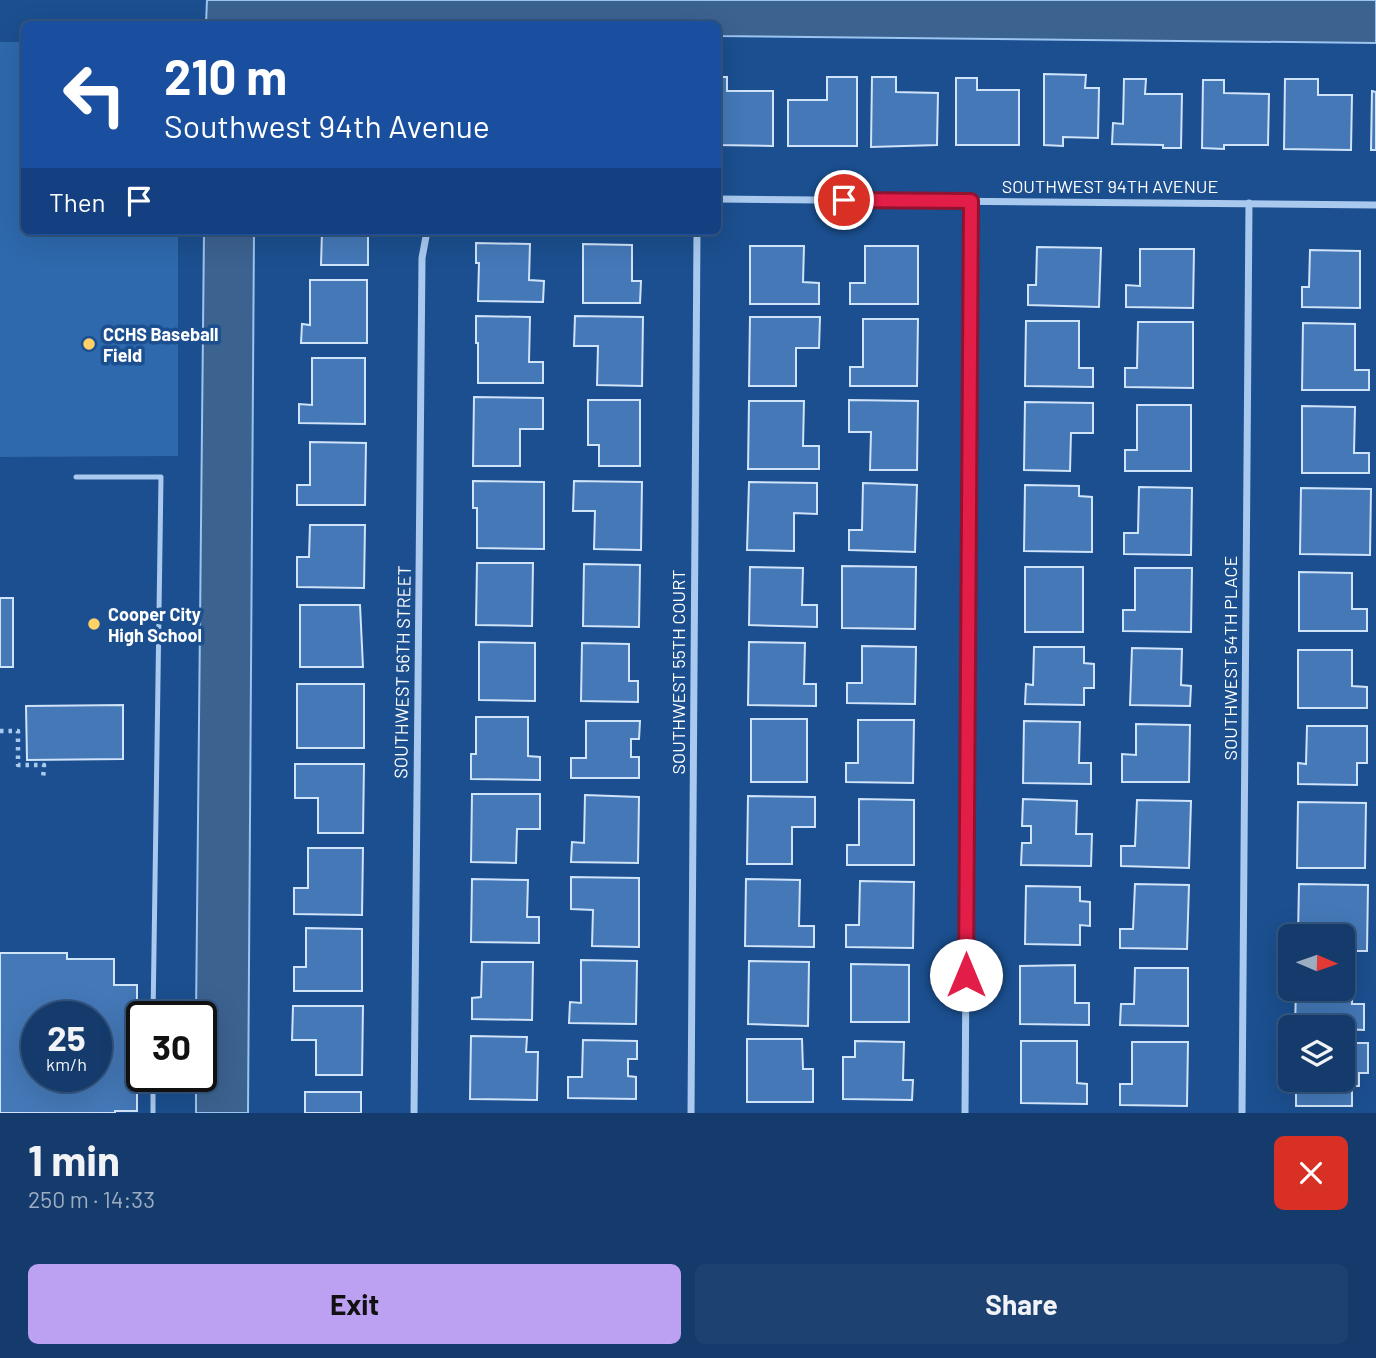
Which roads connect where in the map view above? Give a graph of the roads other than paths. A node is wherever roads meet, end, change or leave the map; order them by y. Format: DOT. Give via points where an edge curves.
graph roads {
  1 [pos="721,199"];
  2 [pos="971,201"];
  3 [pos="1249,202"];
  4 [pos="1376,205"];
  5 [pos="426,235"];
  6 [pos="697,235"];
  7 [pos="76,477"];
  8 [pos="153,1001"];
  9 [pos="153,1092"];
  10 [pos="153,1113"];
  11 [pos="414,1113"];
  12 [pos="691,1113"];
  13 [pos="965,1113"];
  14 [pos="1242,1113"];
  1 -- 2 [label="street, SOUTHWEST 94TH AVENUE"];
  2 -- 3 [label="street, SOUTHWEST 94TH AVENUE"];
  2 -- 13 [label="street"];
  3 -- 4 [label="street, SOUTHWEST 94TH AVENUE"];
  3 -- 14 [label="street, SOUTHWEST 54TH PLACE"];
  5 -- 11 [label="street, SOUTHWEST 56TH STREET" via="422,258"];
  6 -- 12 [label="street, SOUTHWEST 55TH COURT"];
  7 -- 8 [label="lane" via="160,477"];
  9 -- 10 [label="lane"];
}
